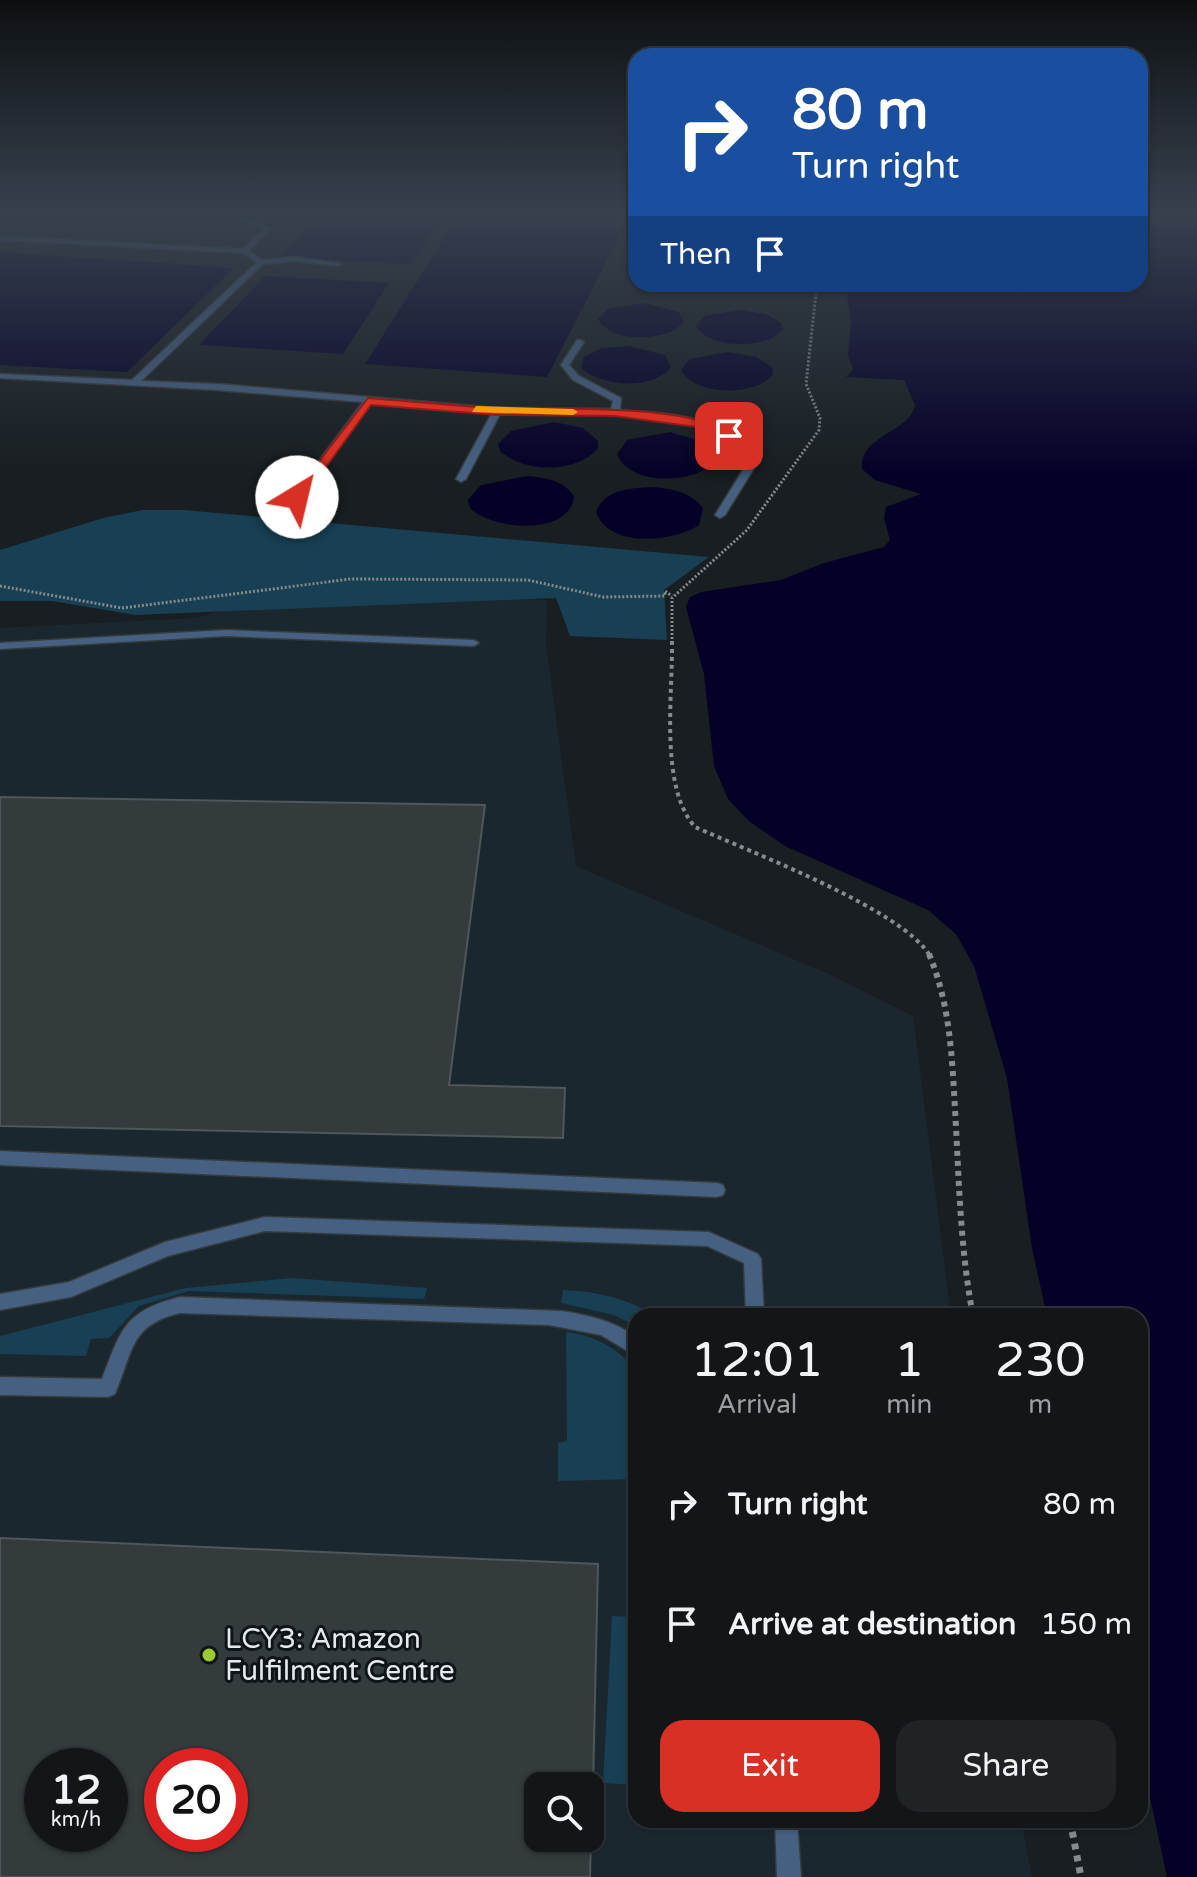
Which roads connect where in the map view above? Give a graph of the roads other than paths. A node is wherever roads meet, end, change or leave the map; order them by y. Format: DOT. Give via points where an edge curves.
graph roads {
  1 [pos="222,300"];
  2 [pos="580,342"];
  3 [pos="0,376"];
  4 [pos="133,384"];
  5 [pos="368,401"];
  6 [pos="497,411"];
  7 [pos="615,412"];
  8 [pos="461,479"];
  9 [pos="332,499"];
  10 [pos="720,515"];
  11 [pos="474,643"];
  12 [pos="0,646"];
  13 [pos="0,1158"];
  14 [pos="717,1190"];
  15 [pos="0,1302"];
  16 [pos="755,1308"];
  17 [pos="628,1342"];
  18 [pos="0,1386"];
  19 [pos="786,1828"];
  20 [pos="789,1877"];
  1 -- 4 [label="lane"];
  2 -- 7 [label="lane" via="565,365 576,378 618,400"];
  3 -- 4 [label="lane"];
  4 -- 5 [label="lane"];
  5 -- 6 [label="lane"];
  5 -- 9 [label="lane" via="297,497"];
  6 -- 7 [label="lane"];
  6 -- 8 [label="lane"];
  7 -- 10 [label="lane" via="698,424 729,436 746,450 751,465"];
  11 -- 12 [label="lane" via="226,633"];
  13 -- 14 [label="lane"];
  15 -- 16 [label="lane" via="71,1289 165,1249 265,1224 709,1239 752,1259"];
  17 -- 18 [label="lane" via="586,1322 549,1317 180,1305 149,1315 127,1333 108,1388"];
  19 -- 20 [label="lane"];
}
